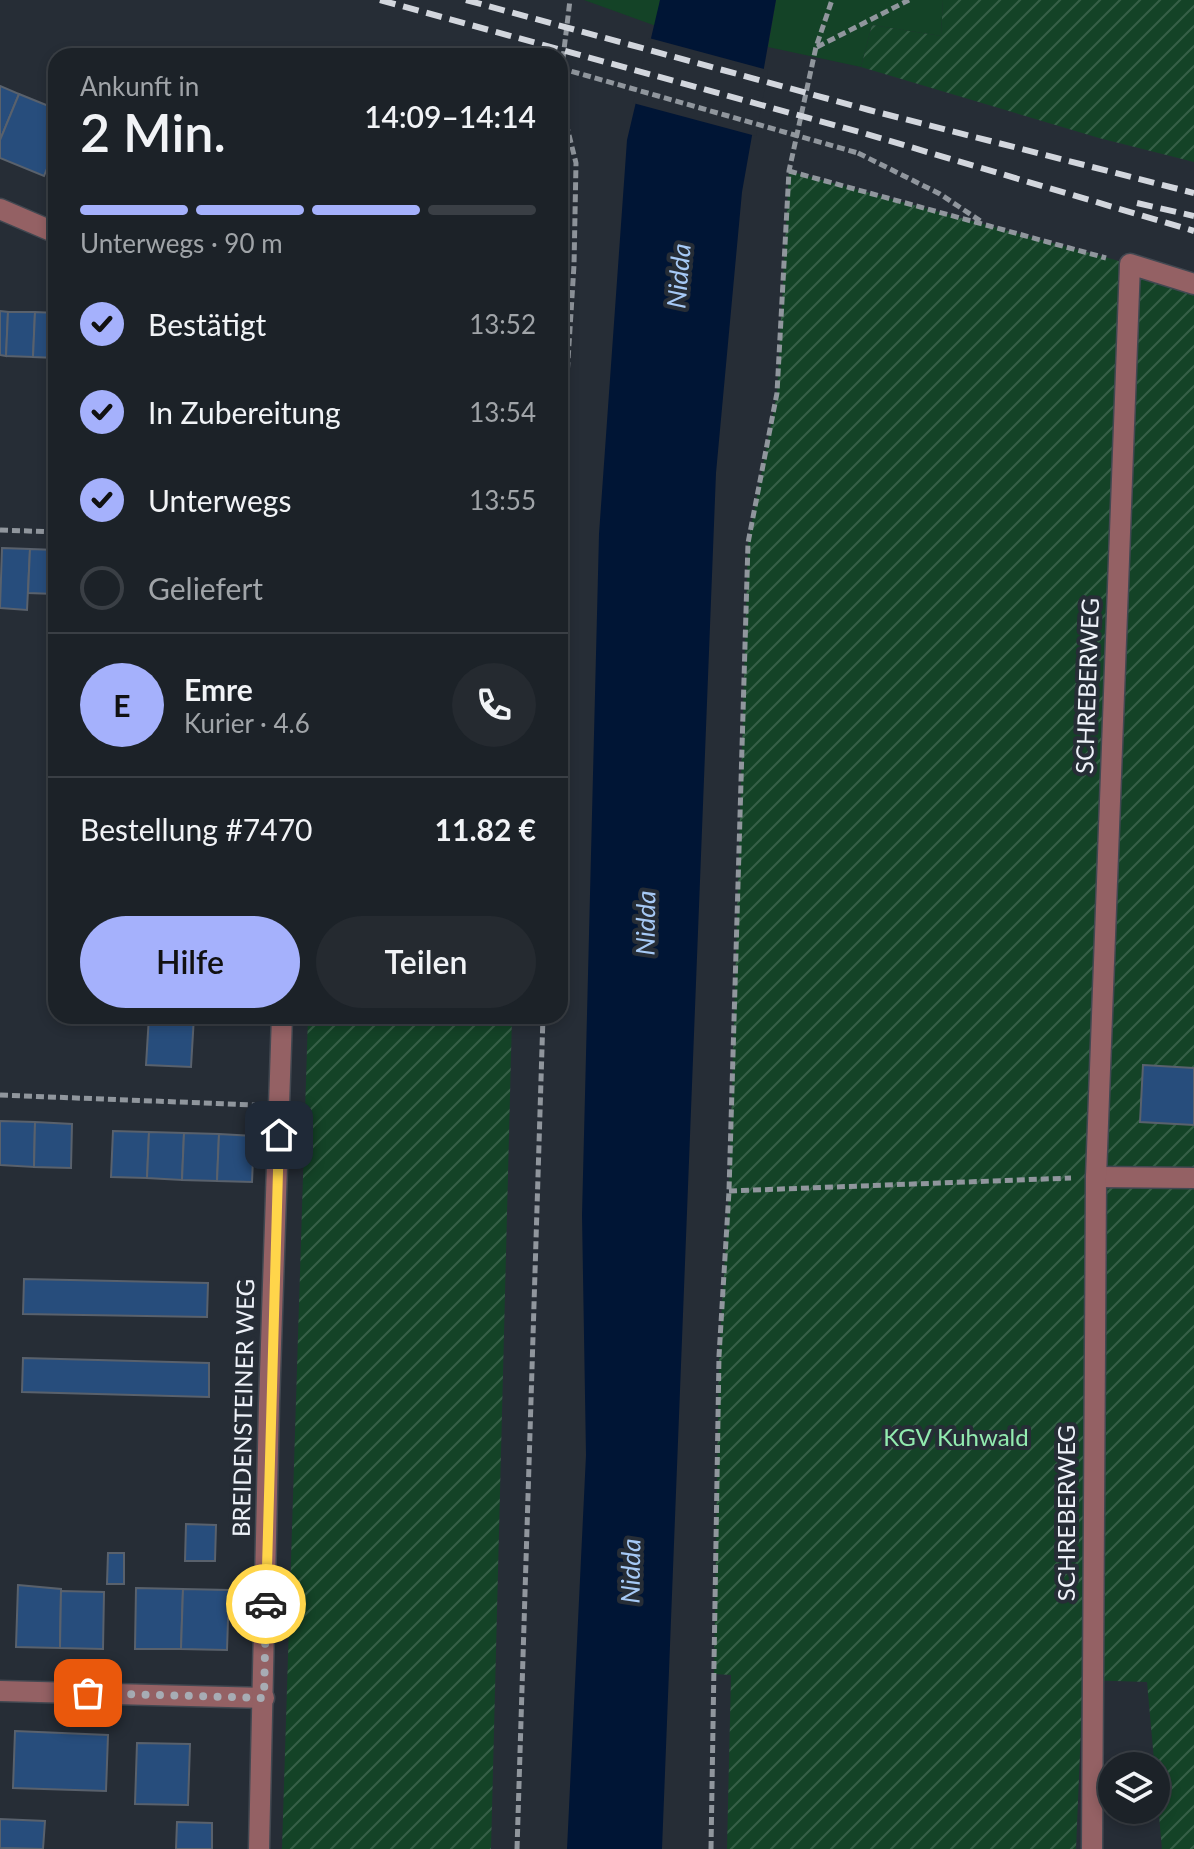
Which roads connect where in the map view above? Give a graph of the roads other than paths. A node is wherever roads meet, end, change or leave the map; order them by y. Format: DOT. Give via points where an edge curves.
graph roads {
  1 [pos="0,209"];
  2 [pos="48,230"];
  3 [pos="1194,284"];
  4 [pos="282,1024"];
  5 [pos="1096,1177"];
  6 [pos="1194,1178"];
  7 [pos="0,1691"];
  8 [pos="264,1698"];
  9 [pos="259,1849"];
  10 [pos="1092,1849"];
  1 -- 2 [label="street"];
  3 -- 5 [label="street, SCHREBERWEG" via="1130,264"];
  4 -- 8 [label="street, BREIDENSTEINER WEG"];
  5 -- 6 [label="street"];
  5 -- 10 [label="street, SCHREBERWEG"];
  7 -- 8 [label="street"];
  8 -- 9 [label="street, BREIDENSTEINER WEG"];
}
